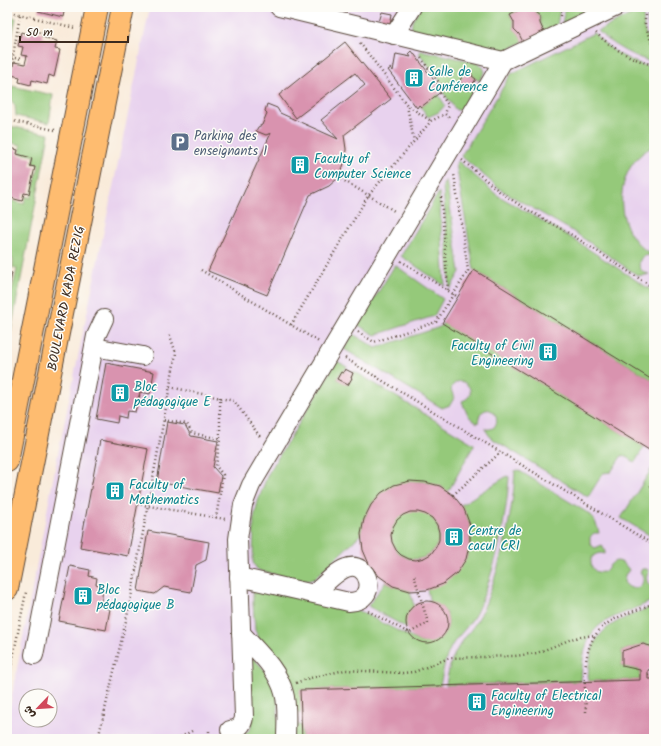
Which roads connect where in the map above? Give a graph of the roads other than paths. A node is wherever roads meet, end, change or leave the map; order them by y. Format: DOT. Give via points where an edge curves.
graph roads {
  1 [pos="97,7"];
  2 [pos="123,7"];
  3 [pos="279,7"];
  4 [pos="412,7"];
  5 [pos="616,7"];
  6 [pos="400,36"];
  7 [pos="503,61"];
  8 [pos="104,319"];
  9 [pos="94,347"];
  10 [pos="143,356"];
  11 [pos="14,390"];
  12 [pos="7,461"];
  13 [pos="239,577"];
  14 [pos="7,589"];
  15 [pos="314,594"];
  16 [pos="241,633"];
  17 [pos="34,655"];
  18 [pos="230,730"];
  19 [pos="286,739"];
  1 -- 11 [label="main road, BOULEVARD KADA REZIG" via="72,133"];
  2 -- 14 [label="main road, BOULEVARD KADA REZIG"];
  3 -- 6 [label="lane"];
  4 -- 6 [label="lane"];
  5 -- 7 [label="lane"];
  6 -- 7 [label="lane"];
  7 -- 13 [label="lane" via="251,484 243,505 238,538"];
  8 -- 9 [label="lane"];
  9 -- 10 [label="lane"];
  9 -- 17 [label="lane"];
  11 -- 12 [label="main road, BOULEVARD KADA REZIG"];
  13 -- 15 [label="lane"];
  13 -- 16 [label="lane"];
  15 -- 15 [label="lane" via="355,602 362,598 369,584 364,572 350,567 340,571"];
  16 -- 18 [label="lane" via="244,721 238,728"];
  16 -- 19 [label="lane" via="275,671 284,690"];
}
